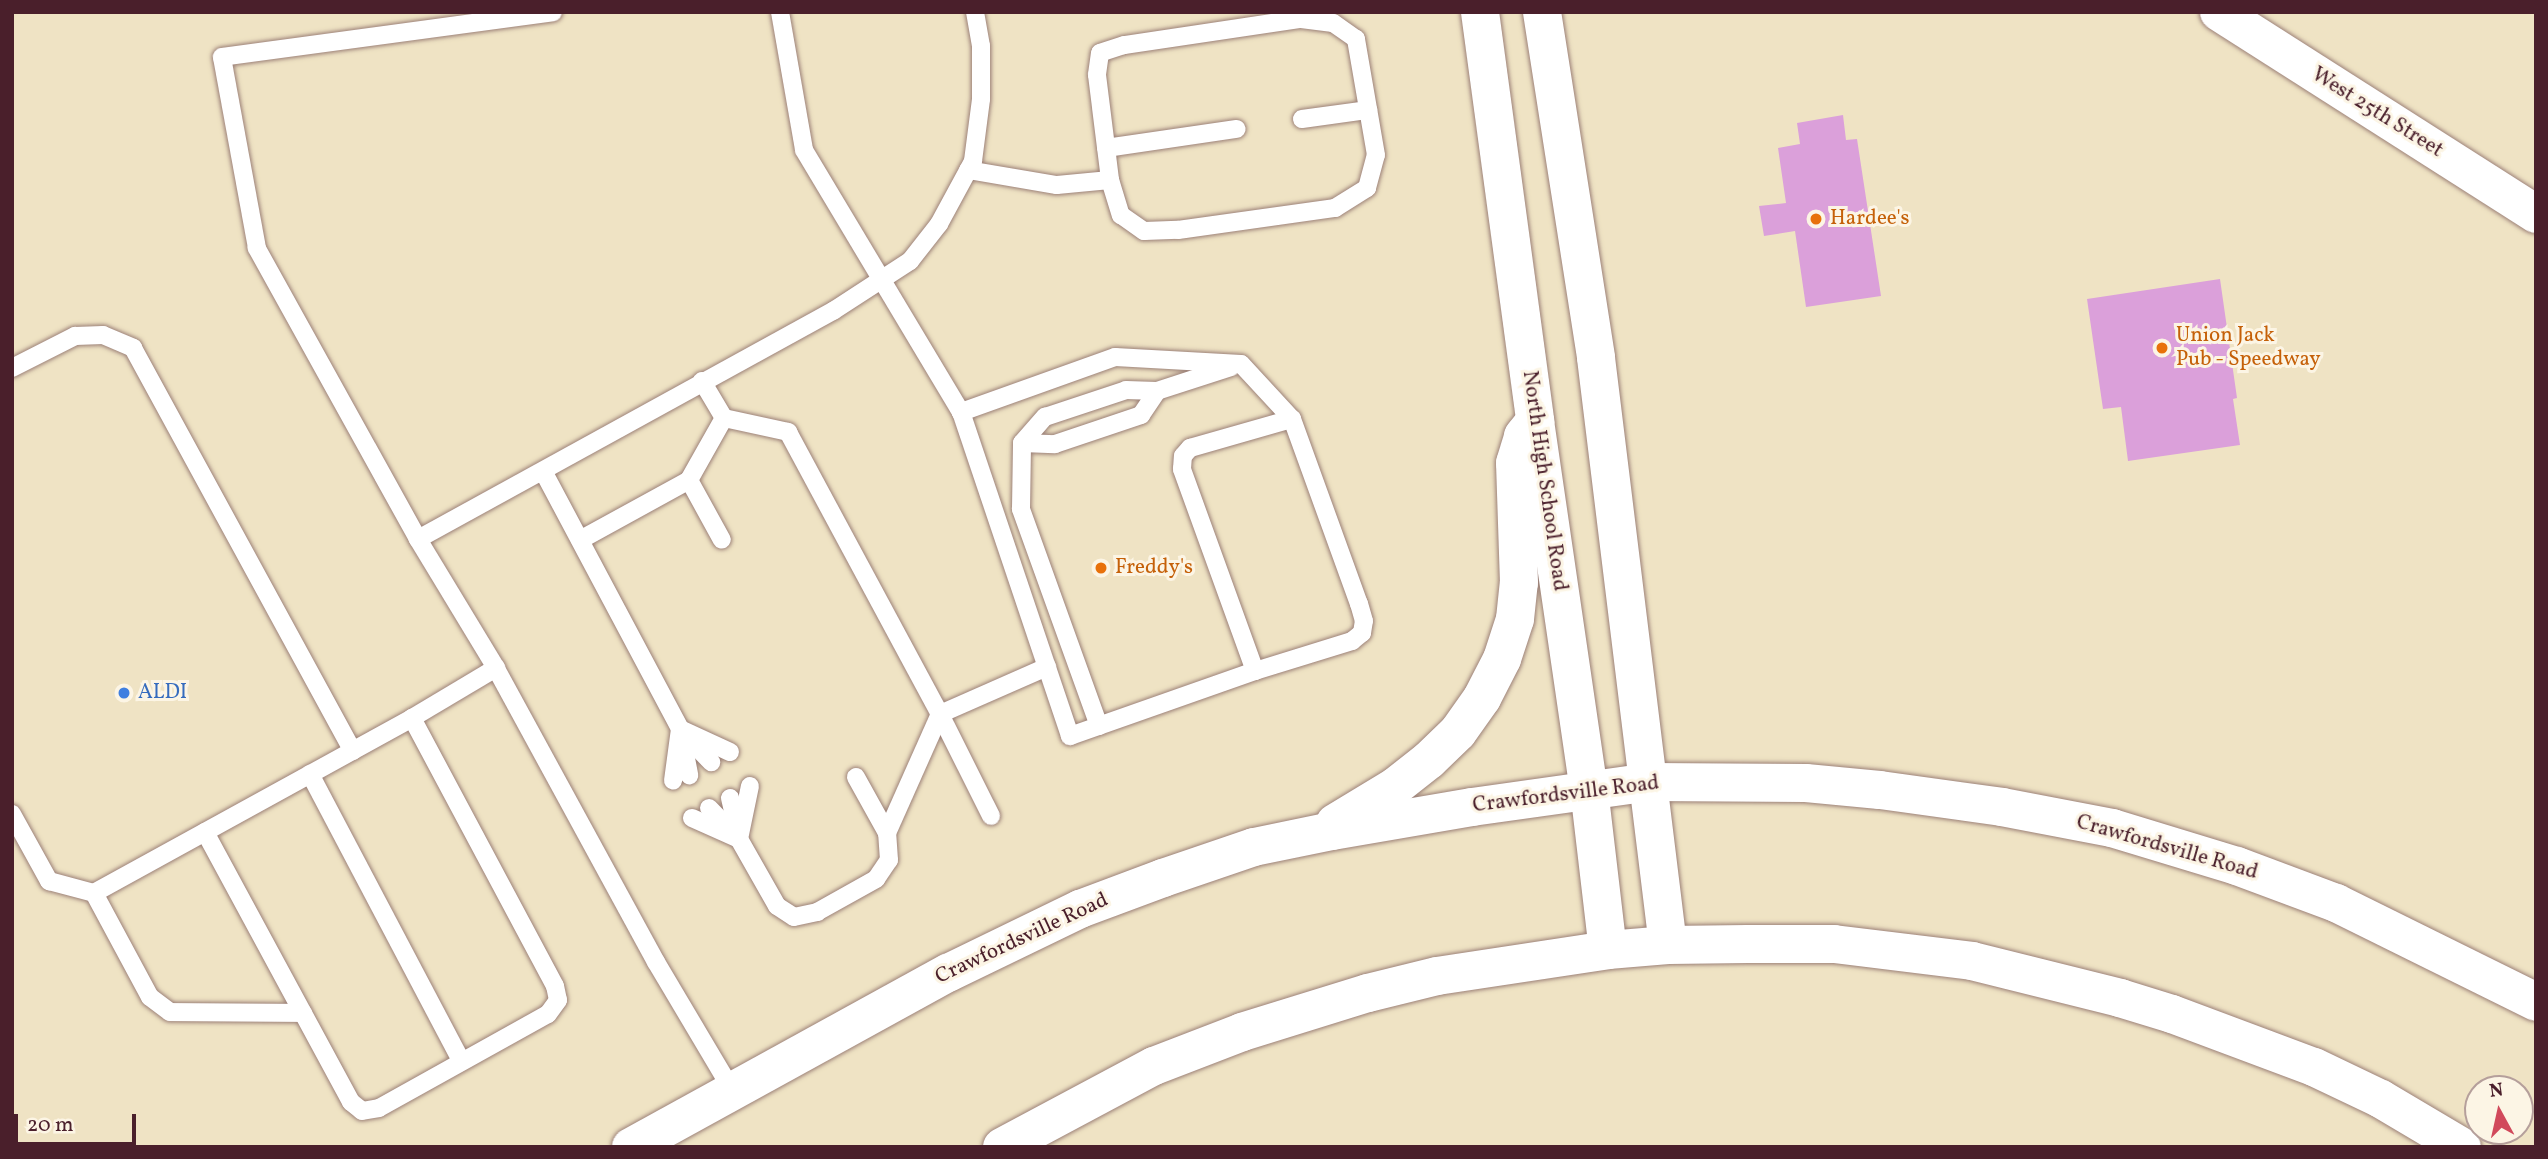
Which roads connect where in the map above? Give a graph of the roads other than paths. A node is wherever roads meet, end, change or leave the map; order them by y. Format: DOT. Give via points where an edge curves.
graph roads {
  1 [pos="553,12"];
  2 [pos="780,12"];
  3 [pos="975,12"];
  4 [pos="1480,12"];
  5 [pos="1542,12"];
  6 [pos="2219,12"];
  7 [pos="524,14"];
  8 [pos="1368,110"];
  9 [pos="1302,119"];
  10 [pos="1237,129"];
  11 [pos="1106,148"];
  12 [pos="968,170"];
  13 [pos="1110,180"];
  14 [pos="2536,214"];
  15 [pos="883,278"];
  16 [pos="1241,364"];
  17 [pos="12,368"];
  18 [pos="702,381"];
  19 [pos="1157,391"];
  20 [pos="961,412"];
  21 [pos="724,418"];
  22 [pos="1293,419"];
  23 [pos="1535,421"];
  24 [pos="1022,443"];
  25 [pos="543,471"];
  26 [pos="689,480"];
  27 [pos="418,539"];
  28 [pos="580,540"];
  29 [pos="722,540"];
  30 [pos="1047,667"];
  31 [pos="496,668"];
  32 [pos="1255,671"];
  33 [pos="940,714"];
  34 [pos="412,718"];
  35 [pos="1099,726"];
  36 [pos="680,729"];
  37 [pos="353,751"];
  38 [pos="730,752"];
  39 [pos="711,762"];
  40 [pos="310,775"];
  41 [pos="856,777"];
  42 [pos="681,778"];
  43 [pos="1649,782"];
  44 [pos="750,786"];
  45 [pos="1589,789"];
  46 [pos="730,798"];
  47 [pos="709,808"];
  48 [pos="12,814"];
  49 [pos="991,816"];
  50 [pos="692,818"];
  51 [pos="205,832"];
  52 [pos="887,833"];
  53 [pos="1313,835"];
  54 [pos="739,839"];
  55 [pos="94,893"];
  56 [pos="1668,944"];
  57 [pos="1608,950"];
  58 [pos="2536,1002"];
  59 [pos="303,1013"];
  60 [pos="461,1060"];
  61 [pos="732,1090"];
  62 [pos="631,1147"];
  63 [pos="1002,1147"];
  64 [pos="2462,1147"];
  1 -- 7 [label="lane"];
  2 -- 15 [label="lane" via="803,150"];
  3 -- 12 [label="lane" via="981,46 981,99"];
  4 -- 23 [label="main road, North High School Road"];
  5 -- 43 [label="main road" via="1597,358"];
  6 -- 14 [label="main road, West 25th Street"];
  7 -- 27 [label="lane" via="222,57 257,248"];
  8 -- 9 [label="lane"];
  8 -- 11 [label="lane" via="1356,39 1333,23 1286,21 1124,45 1100,53 1097,75"];
  8 -- 13 [label="lane" via="1376,155 1367,188 1335,208 1144,231 1121,215"];
  10 -- 11 [label="lane"];
  11 -- 13 [label="lane"];
  12 -- 13 [label="lane" via="1057,185"];
  12 -- 15 [label="lane" via="939,224 910,261"];
  15 -- 18 [label="lane" via="833,311"];
  15 -- 20 [label="lane"];
  16 -- 19 [label="lane"];
  16 -- 20 [label="lane" via="1115,357"];
  16 -- 22 [label="lane"];
  17 -- 37 [label="lane" via="75,336 103,335 134,348"];
  18 -- 21 [label="lane"];
  18 -- 25 [label="lane"];
  19 -- 24 [label="lane" via="1126,390 1045,417"];
  19 -- 24 [label="lane" via="1141,415 1055,444"];
  20 -- 30 [label="lane"];
  21 -- 26 [label="lane"];
  21 -- 33 [label="lane" via="788,432"];
  22 -- 32 [label="lane" via="1359,604 1363,633 1352,641"];
  22 -- 32 [label="lane" via="1190,448 1183,456 1182,469"];
  23 -- 45 [label="main road, North High School Road"];
  23 -- 53 [label="main road" via="1523,436 1515,463 1519,583 1515,619 1482,698 1458,732 1429,761"];
  24 -- 35 [label="lane" via="1021,509"];
  25 -- 27 [label="lane"];
  25 -- 28 [label="lane"];
  26 -- 28 [label="lane"];
  26 -- 29 [label="lane"];
  27 -- 31 [label="lane"];
  28 -- 36 [label="lane"];
  30 -- 33 [label="lane"];
  30 -- 35 [label="lane" via="1070,736"];
  31 -- 34 [label="lane"];
  31 -- 61 [label="lane" via="656,962"];
  32 -- 35 [label="lane"];
  33 -- 49 [label="lane"];
  33 -- 52 [label="lane"];
  34 -- 37 [label="lane"];
  34 -- 60 [label="lane" via="555,986 558,1000 548,1014"];
  36 -- 38 [label="lane"];
  36 -- 39 [label="lane"];
  36 -- 42 [label="lane"];
  37 -- 40 [label="lane"];
  40 -- 51 [label="lane"];
  40 -- 60 [label="lane"];
  41 -- 52 [label="lane"];
  43 -- 45 [label="main road, Crawfordsville Road"];
  43 -- 56 [label="main road"];
  43 -- 58 [label="main road, Crawfordsville Road" via="1806,783 1880,790 2112,828 2336,902"];
  44 -- 54 [label="lane"];
  45 -- 53 [label="main road, Crawfordsville Road"];
  45 -- 57 [label="main road, North High School Road"];
  46 -- 54 [label="lane"];
  47 -- 54 [label="lane"];
  48 -- 55 [label="lane" via="50,881"];
  50 -- 54 [label="lane"];
  51 -- 55 [label="lane"];
  51 -- 59 [label="lane"];
  52 -- 54 [label="lane" via="889,860 876,879 817,912 794,916 777,906"];
  53 -- 61 [label="main road, Crawfordsville Road" via="1254,847 1080,909 948,973"];
  55 -- 59 [label="lane" via="150,997 170,1013"];
  56 -- 57 [label="main road"];
  56 -- 64 [label="main road" via="1834,944 1972,961 2058,982 2172,1014 2314,1067 2381,1099"];
  57 -- 63 [label="main road" via="1437,976 1242,1032 1154,1066"];
  59 -- 60 [label="lane" via="351,1102 362,1111 372,1112"];
  61 -- 62 [label="main road, Crawfordsville Road"];
}
